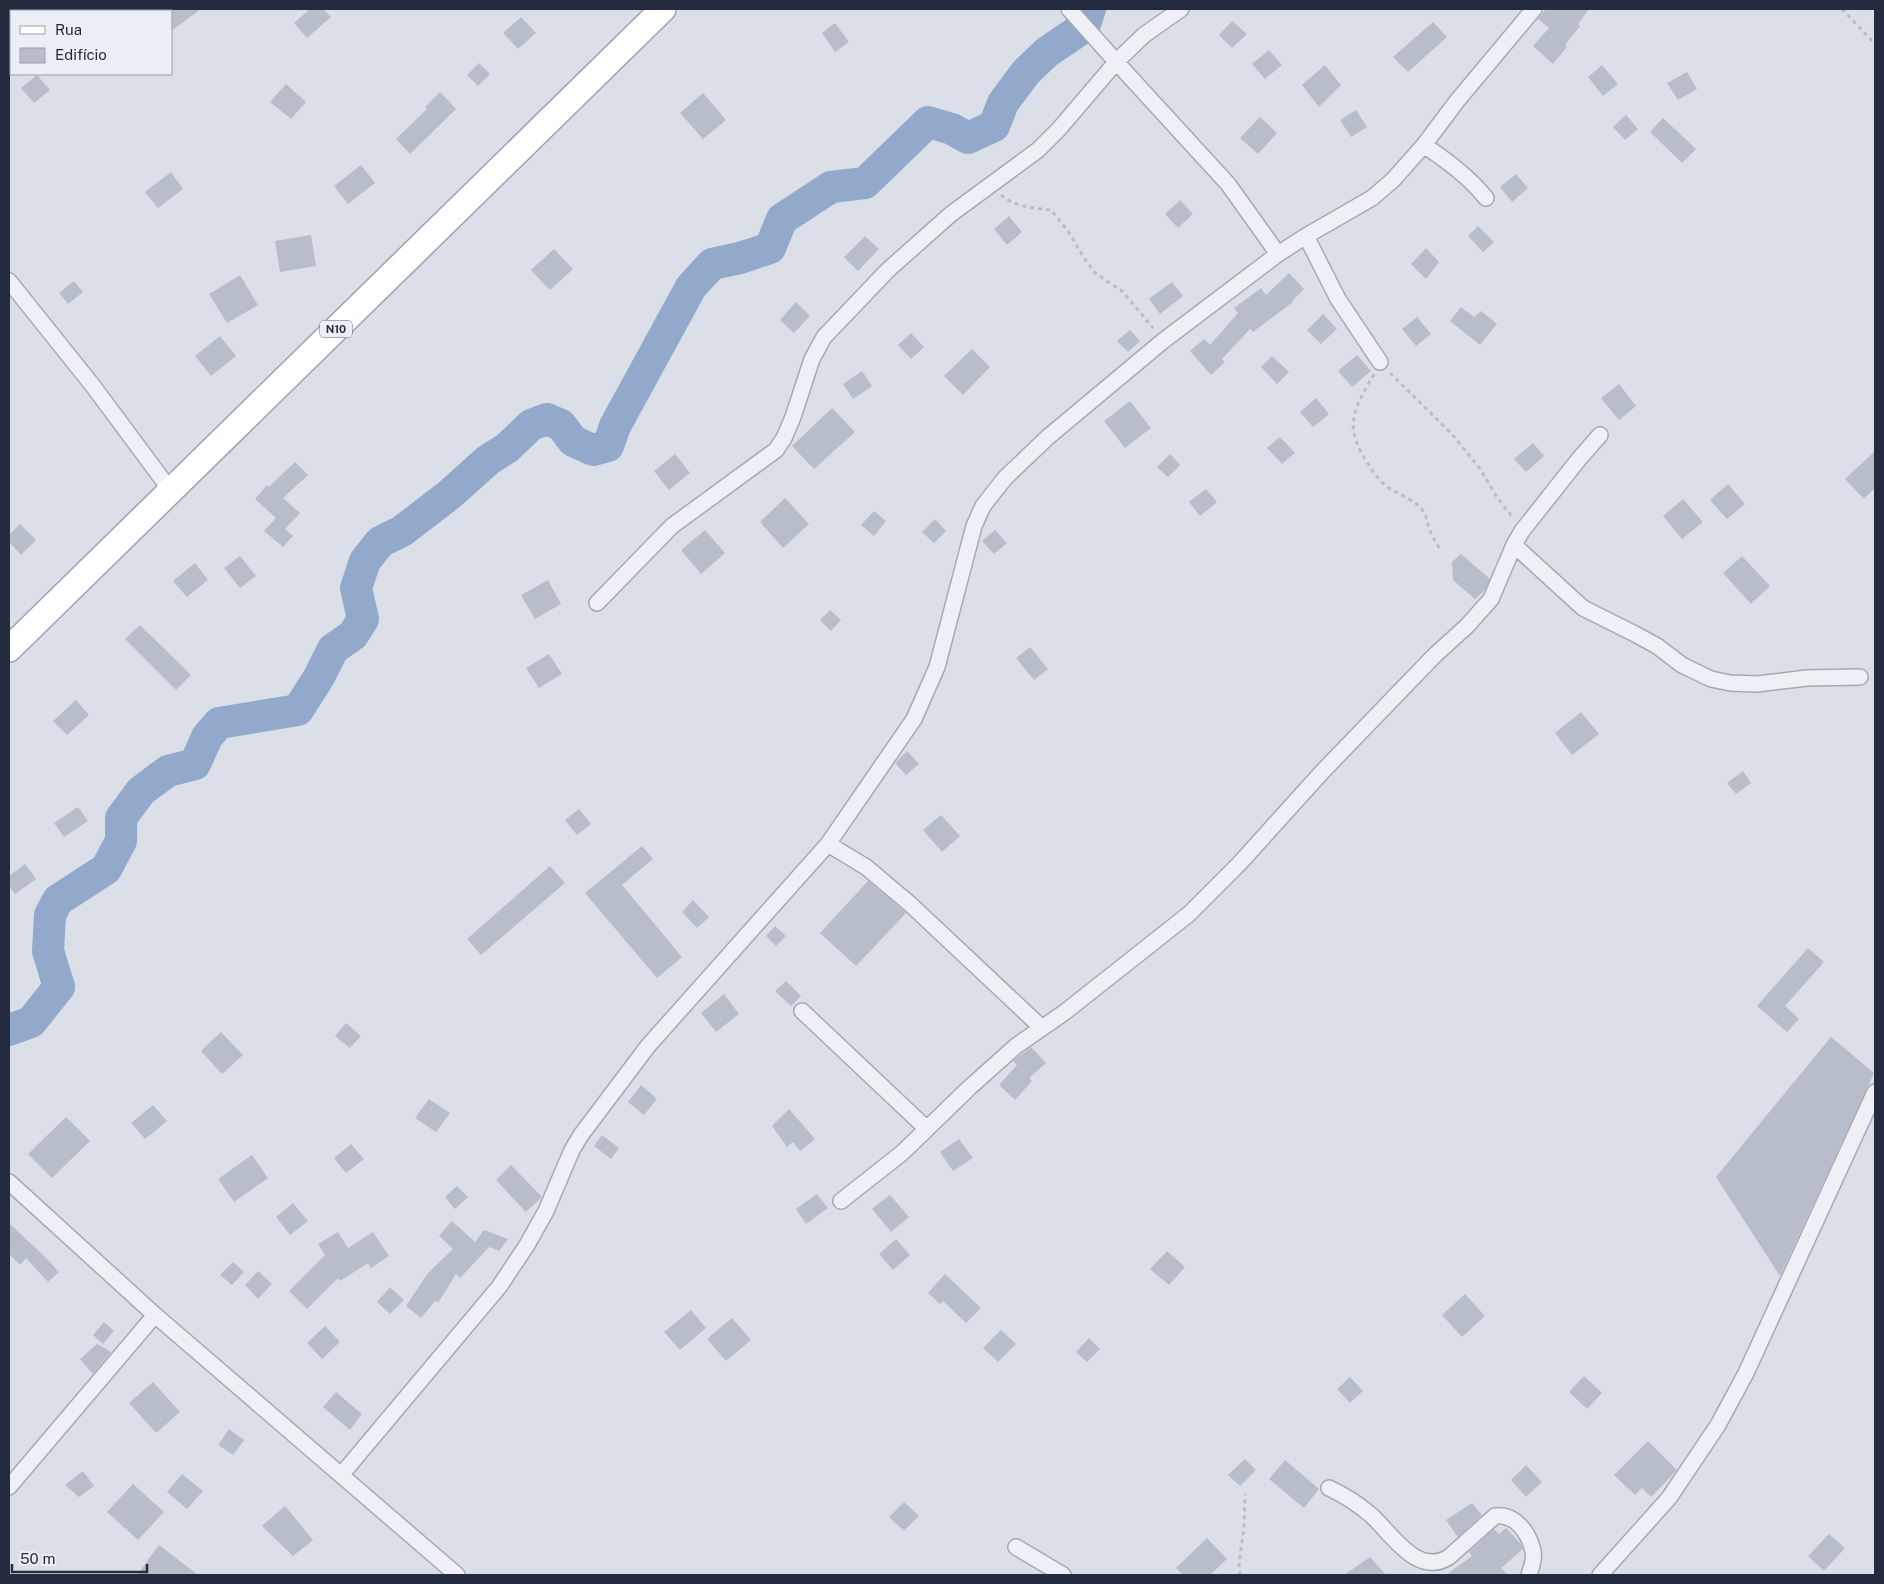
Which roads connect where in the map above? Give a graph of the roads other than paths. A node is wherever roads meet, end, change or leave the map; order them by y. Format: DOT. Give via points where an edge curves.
graph roads {
  1 [pos="664,9"];
  2 [pos="1069,9"];
  3 [pos="1181,9"];
  4 [pos="1534,9"];
  5 [pos="1117,61"];
  6 [pos="1424,145"];
  7 [pos="1486,198"];
  8 [pos="1306,236"];
  9 [pos="1278,254"];
  10 [pos="9,281"];
  11 [pos="1380,362"];
  12 [pos="1600,435"];
  13 [pos="171,491"];
  14 [pos="1514,545"];
  15 [pos="596,603"];
  16 [pos="9,649"];
  17 [pos="1860,677"];
  18 [pos="828,844"];
  19 [pos="802,1011"];
  20 [pos="1042,1028"];
  21 [pos="1875,1092"];
  22 [pos="927,1128"];
  23 [pos="9,1182"];
  24 [pos="841,1201"];
  25 [pos="156,1315"];
  26 [pos="342,1474"];
  27 [pos="9,1487"];
  28 [pos="1329,1488"];
  29 [pos="1016,1547"];
  30 [pos="457,1575"];
  31 [pos="1063,1575"];
  32 [pos="1529,1575"];
  33 [pos="1600,1575"];
  1 -- 13 [label="main road, N10"];
  2 -- 5 [label="street"];
  3 -- 5 [label="street" via="1144,35"];
  4 -- 6 [label="street"];
  5 -- 9 [label="street" via="1228,184"];
  5 -- 15 [label="street" via="1045,143 951,214 888,270 824,337 812,359 793,417 776,450 672,526"];
  6 -- 7 [label="street" via="1466,175"];
  6 -- 8 [label="street" via="1372,198"];
  8 -- 9 [label="street"];
  8 -- 11 [label="street" via="1338,298"];
  9 -- 18 [label="street" via="1163,341 1048,437 1005,478 983,506 974,526 937,667 914,719"];
  10 -- 13 [label="street"];
  12 -- 14 [label="street"];
  13 -- 16 [label="main road, N10"];
  14 -- 17 [label="street" via="1583,608 1635,634 1711,680 1757,684 1807,678"];
  14 -- 20 [label="street" via="1491,599 1323,771 1239,864 1188,914"];
  18 -- 20 [label="street" via="866,867 910,904"];
  18 -- 26 [label="street" via="648,1046 581,1135 546,1211 499,1287"];
  19 -- 22 [label="street"];
  20 -- 22 [label="street" via="1016,1046"];
  21 -- 33 [label="street" via="1746,1373 1718,1424 1669,1498"];
  22 -- 24 [label="street" via="902,1153"];
  23 -- 25 [label="street"];
  25 -- 26 [label="street"];
  25 -- 27 [label="street"];
  26 -- 30 [label="street"];
  28 -- 32 [label="street" via="1351,1498 1406,1552 1430,1562 1449,1557 1495,1516 1512,1518 1523,1530 1533,1551"];
  29 -- 31 [label="street"];
}
